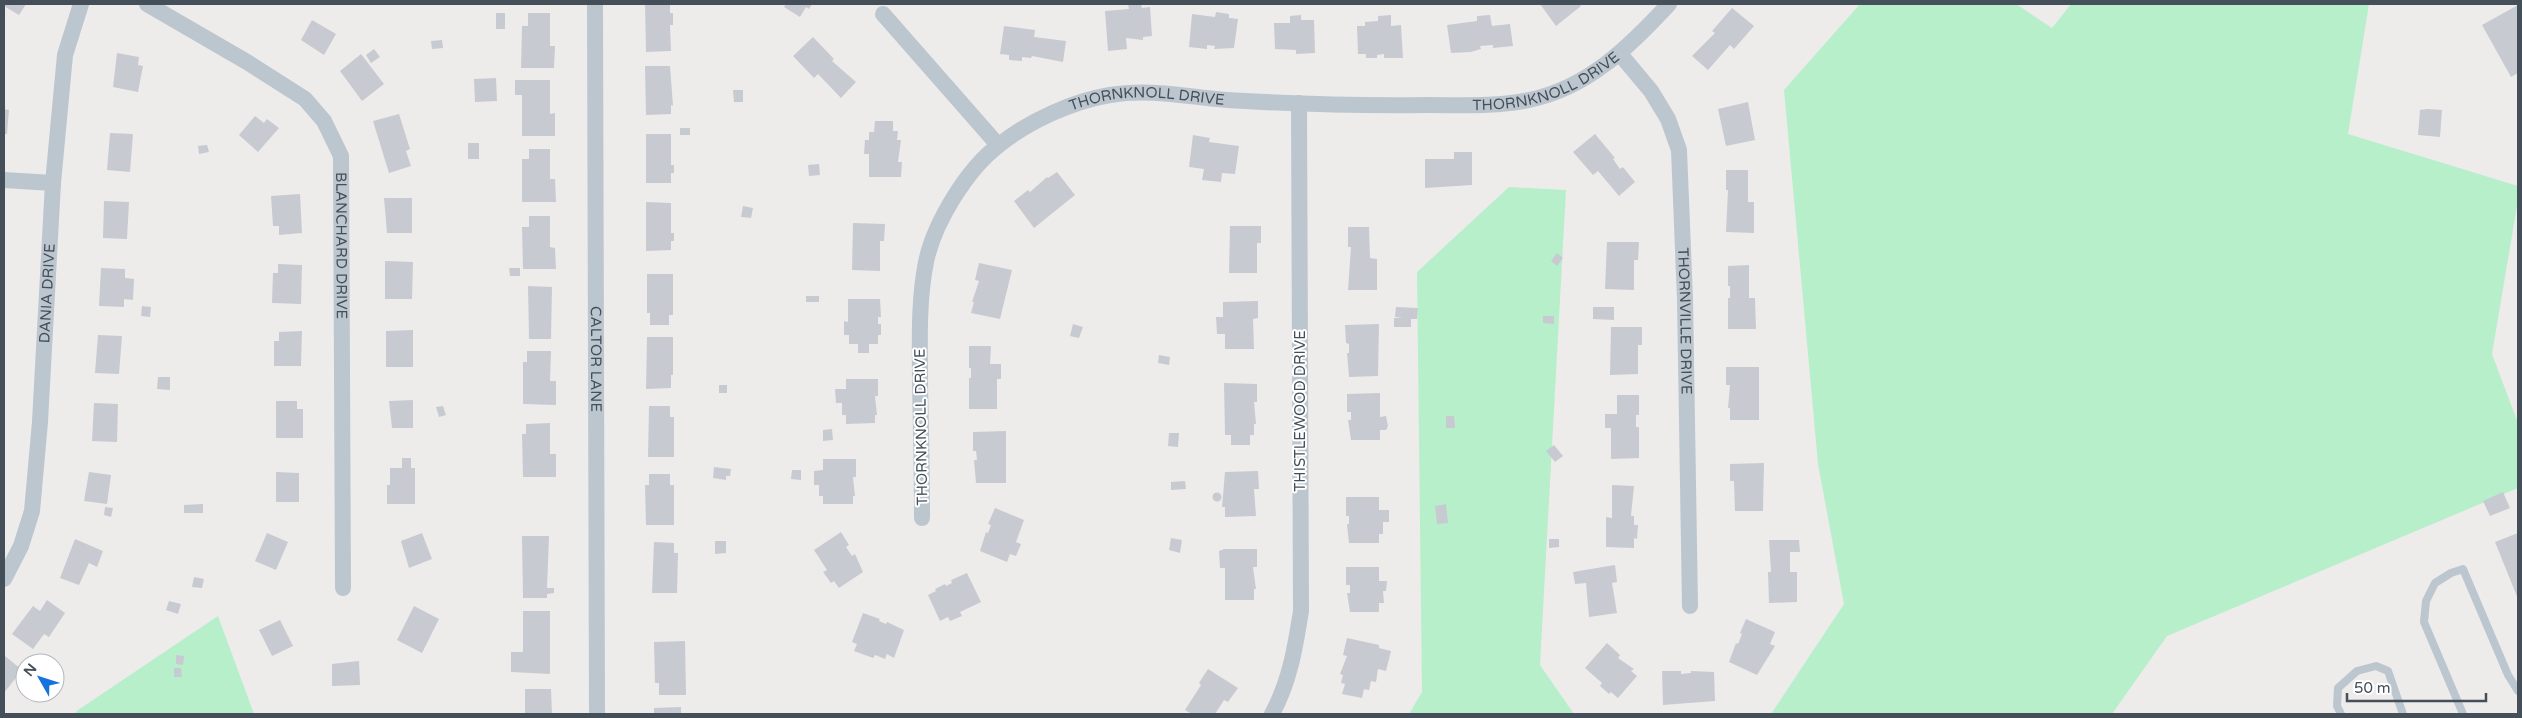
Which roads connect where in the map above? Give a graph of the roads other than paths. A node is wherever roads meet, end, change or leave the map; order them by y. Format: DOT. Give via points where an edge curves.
graph roads {
  1 [pos="81,4"];
  2 [pos="147,4"];
  3 [pos="595,4"];
  4 [pos="1669,4"];
  5 [pos="883,14"];
  6 [pos="1620,54"];
  7 [pos="1299,103"];
  8 [pos="998,145"];
  9 [pos="4,180"];
  10 [pos="53,184"];
  11 [pos="922,518"];
  12 [pos="4,579"];
  13 [pos="343,588"];
  14 [pos="1690,606"];
  15 [pos="2518,691"];
  16 [pos="597,714"];
  17 [pos="1272,714"];
  18 [pos="2341,714"];
  19 [pos="2403,714"];
  20 [pos="2463,714"];
  1 -- 10 [label="street, DANIA DRIVE" via="65,54"];
  2 -- 13 [label="street, BLANCHARD DRIVE" via="305,100 324,121 341,156"];
  3 -- 16 [label="street, CALTOR LANE"];
  4 -- 6 [label="street, THORNKNOLL DRIVE"];
  5 -- 8 [label="street"];
  6 -- 7 [label="street, THORNKNOLL DRIVE" via="1588,76 1556,92 1529,100 1495,104"];
  6 -- 14 [label="street, THORNVILLE DRIVE" via="1651,91 1668,119 1679,150"];
  7 -- 8 [label="street, THORNKNOLL DRIVE" via="1156,92 1111,95 1091,99 1048,116"];
  7 -- 17 [label="street, THISTLEWOOD DRIVE" via="1301,611 1293,663"];
  8 -- 11 [label="street, THORNKNOLL DRIVE" via="972,172 944,214 926,260 920,339"];
  9 -- 10 [label="street"];
  10 -- 12 [label="street, DANIA DRIVE" via="32,511 21,546"];
  15 -- 20 [label="lane" via="2508,675 2463,569 2451,574 2435,583 2426,601 2424,622"];
  18 -- 19 [label="lane" via="2337,706 2338,688 2357,672 2376,666 2388,671"];
}
